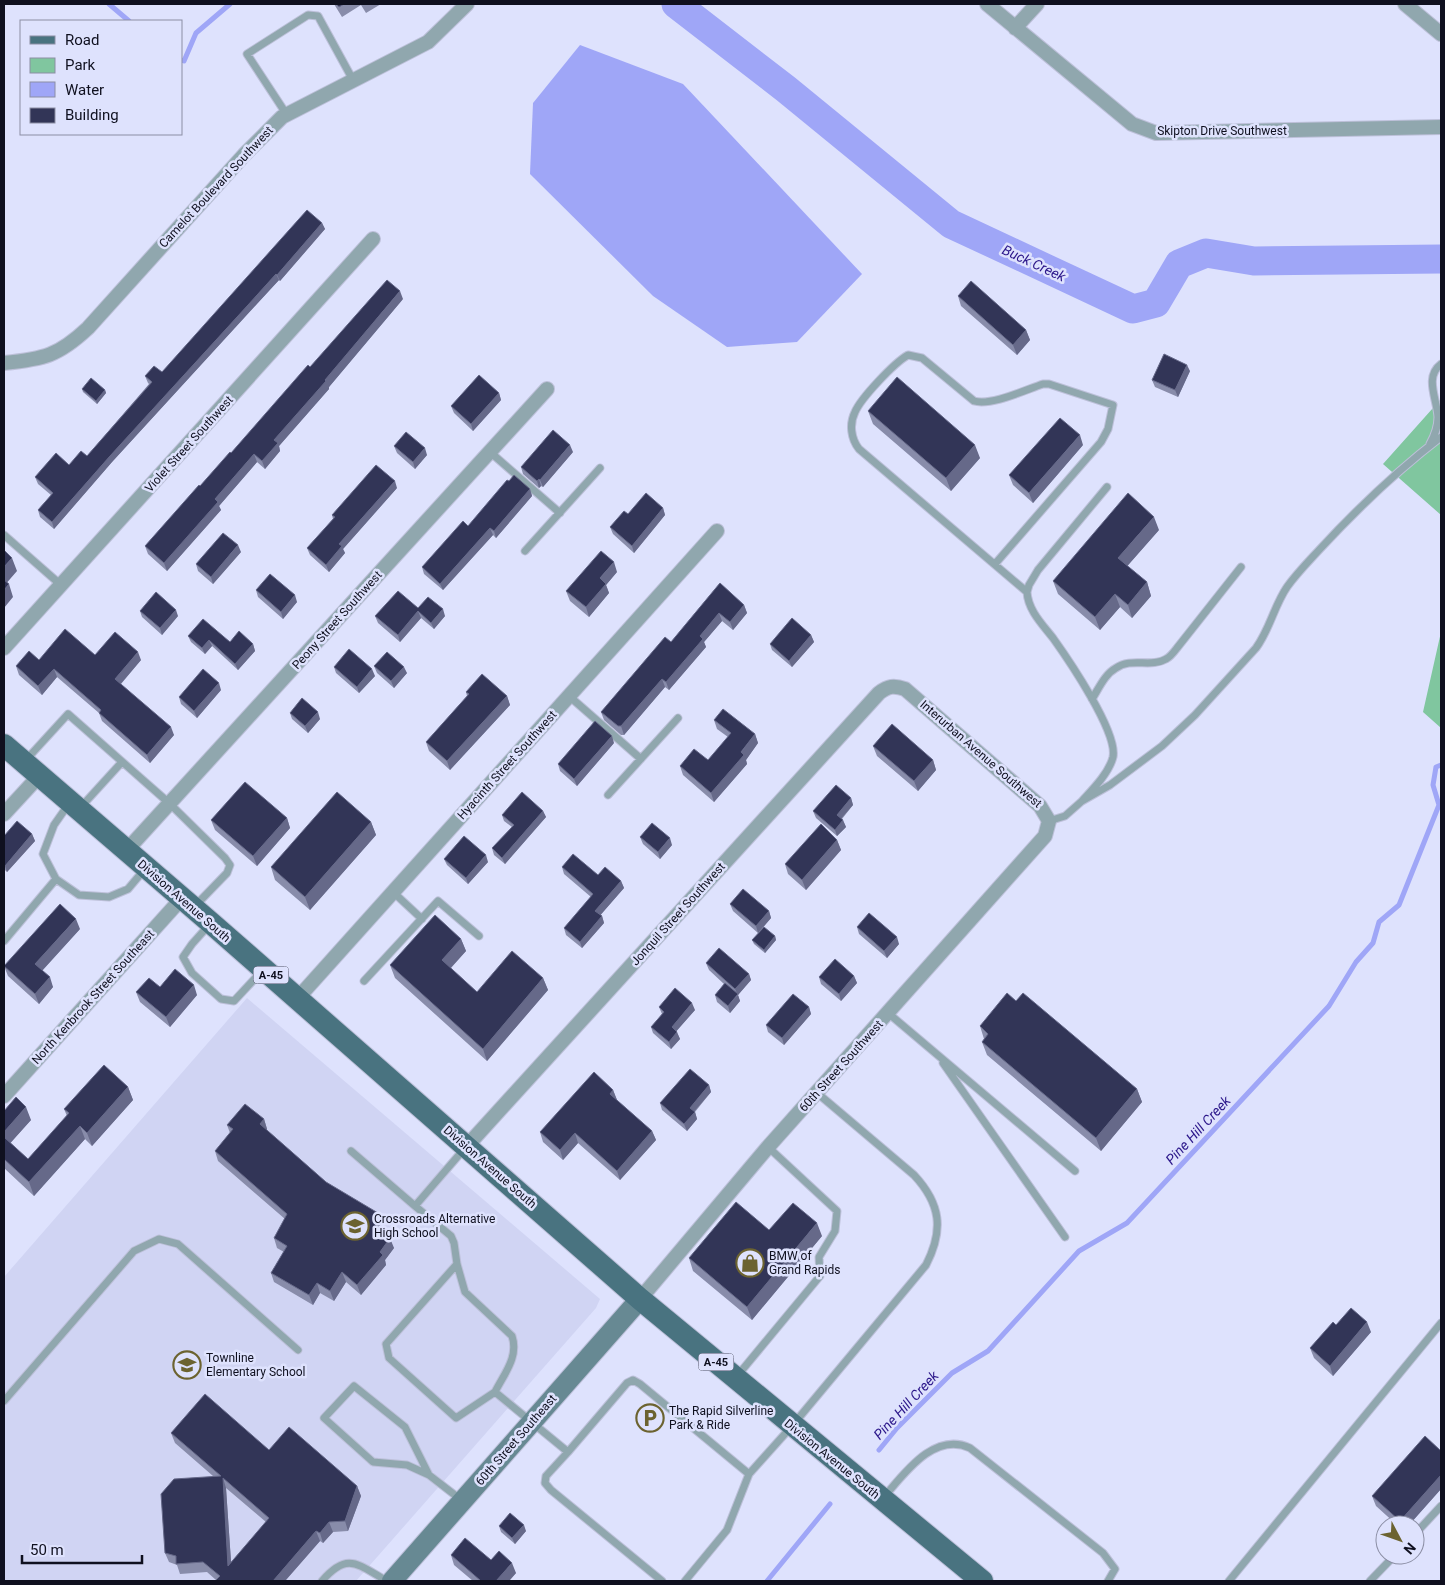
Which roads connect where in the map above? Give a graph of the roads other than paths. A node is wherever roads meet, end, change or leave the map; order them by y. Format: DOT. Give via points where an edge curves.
graph roads {
  1 [pos="467,4"];
  2 [pos="987,4"];
  3 [pos="1037,4"];
  4 [pos="1405,4"];
  5 [pos="1015,28"];
  6 [pos="1441,34"];
  7 [pos="353,80"];
  8 [pos="287,115"];
  9 [pos="1441,127"];
  10 [pos="374,239"];
  11 [pos="4,363"];
  12 [pos="1441,364"];
  13 [pos="547,389"];
  14 [pos="1441,437"];
  15 [pos="1429,446"];
  16 [pos="490,452"];
  17 [pos="600,468"];
  18 [pos="1107,487"];
  19 [pos="560,513"];
  20 [pos="716,531"];
  21 [pos="4,535"];
  22 [pos="525,552"];
  23 [pos="995,564"];
  24 [pos="1241,567"];
  25 [pos="61,585"];
  26 [pos="1027,592"];
  27 [pos="4,648"];
  28 [pos="893,686"];
  29 [pos="569,696"];
  30 [pos="1092,699"];
  31 [pos="678,718"];
  32 [pos="4,745"];
  33 [pos="641,759"];
  34 [pos="122,762"];
  35 [pos="32,769"];
  36 [pos="608,795"];
  37 [pos="1082,801"];
  38 [pos="169,803"];
  39 [pos="74,807"];
  40 [pos="4,814"];
  41 [pos="1049,821"];
  42 [pos="1046,836"];
  43 [pos="126,851"];
  44 [pos="146,867"];
  45 [pos="56,879"];
  46 [pos="393,892"];
  47 [pos="188,903"];
  48 [pos="422,919"];
  49 [pos="211,923"];
  50 [pos="479,936"];
  51 [pos="4,941"];
  52 [pos="264,969"];
  53 [pos="364,981"];
  54 [pos="297,999"];
  55 [pos="888,1013"];
  56 [pos="937,1054"];
  57 [pos="816,1092"];
  58 [pos="4,1096"];
  59 [pos="467,1146"];
  60 [pos="768,1147"];
  61 [pos="351,1151"];
  62 [pos="1075,1170"];
  63 [pos="415,1206"];
  64 [pos="1065,1237"];
  65 [pos="457,1264"];
  66 [pos="640,1299"];
  67 [pos="1441,1323"];
  68 [pos="298,1350"];
  69 [pos="736,1378"];
  70 [pos="494,1392"];
  71 [pos="4,1401"];
  72 [pos="532,1422"];
  73 [pos="792,1426"];
  74 [pos="568,1452"];
  75 [pos="749,1474"];
  76 [pos="429,1476"];
  77 [pos="882,1500"];
  78 [pos="462,1501"];
  79 [pos="1441,1506"];
  80 [pos="1425,1523"];
  81 [pos="1385,1565"];
  82 [pos="322,1581"];
  83 [pos="387,1581"];
  84 [pos="392,1581"];
  85 [pos="662,1581"];
  86 [pos="685,1581"];
  87 [pos="982,1581"];
  88 [pos="1108,1581"];
  89 [pos="1230,1581"];
  90 [pos="1370,1581"];
  1 -- 7 [label="street, Camelot Boulevard Southwest" via="428,42"];
  2 -- 5 [label="street, Skipton Drive Southwest"];
  3 -- 5 [label="street"];
  4 -- 6 [label="street"];
  5 -- 9 [label="street, Skipton Drive Southwest" via="1132,124 1156,133"];
  7 -- 8 [label="street, Camelot Boulevard Southwest"];
  7 -- 8 [label="lane" via="318,16 308,15 247,54"];
  8 -- 11 [label="street, Camelot Boulevard Southwest" via="244,155 70,344 53,354"];
  10 -- 25 [label="street, Violet Street Southwest"];
  12 -- 15 [label="lane" via="1432,378 1438,426"];
  13 -- 16 [label="street, Peony Street Southwest"];
  14 -- 15 [label="lane"];
  15 -- 37 [label="lane" via="1347,520 1294,578 1282,596 1264,638 1190,720 1142,762"];
  16 -- 19 [label="lane"];
  16 -- 38 [label="street, Peony Street Southwest"];
  17 -- 19 [label="lane"];
  18 -- 26 [label="lane" via="1038,570"];
  19 -- 22 [label="lane"];
  20 -- 29 [label="street, Hyacinth Street Southwest"];
  21 -- 25 [label="lane"];
  23 -- 23 [label="lane" via="854,443 855,412 896,363 908,355 922,358 974,401 994,400 1050,384 1113,406 1108,429 1101,442"];
  23 -- 26 [label="lane"];
  24 -- 30 [label="lane" via="1166,660 1120,665 1108,675"];
  25 -- 27 [label="street, Violet Street Southwest"];
  26 -- 30 [label="lane" via="1027,600 1034,612"];
  28 -- 41 [label="street, Interurban Avenue Southwest" via="913,695 1040,806"];
  28 -- 59 [label="street, Jonquil Street Southwest" via="879,693"];
  29 -- 33 [label="lane"];
  29 -- 46 [label="street, Hyacinth Street Southwest"];
  30 -- 37 [label="lane" via="1114,749 1110,765"];
  31 -- 33 [label="lane"];
  32 -- 35 [label="main road, Division Avenue South / A-45"];
  33 -- 36 [label="lane"];
  34 -- 35 [label="lane" via="68,714"];
  34 -- 38 [label="lane"];
  34 -- 39 [label="lane"];
  35 -- 39 [label="main road, Division Avenue South / A-45"];
  35 -- 40 [label="street"];
  37 -- 41 [label="lane" via="1065,816"];
  38 -- 43 [label="street, Peony Street Southwest"];
  38 -- 47 [label="lane" via="230,865 227,873"];
  39 -- 43 [label="main road, Division Avenue South / A-45"];
  39 -- 45 [label="lane" via="54,825 44,854"];
  41 -- 42 [label="street, Interurban Avenue Southwest"];
  42 -- 55 [label="street, 60th Street Southwest"];
  43 -- 44 [label="main road, Division Avenue South / A-45"];
  44 -- 45 [label="lane" via="128,889 110,897 80,895"];
  44 -- 47 [label="main road, Division Avenue South / A-45"];
  45 -- 51 [label="lane"];
  46 -- 48 [label="lane"];
  46 -- 54 [label="street, Hyacinth Street Southwest"];
  47 -- 49 [label="main road, Division Avenue South / A-45"];
  47 -- 58 [label="street, North Kenbrook Street Southeast"];
  48 -- 50 [label="lane" via="438,901"];
  48 -- 53 [label="lane"];
  49 -- 52 [label="main road, Division Avenue South / A-45"];
  49 -- 52 [label="lane" via="183,958 192,973 220,999 234,1002"];
  52 -- 54 [label="main road, Division Avenue South / A-45"];
  54 -- 59 [label="main road, Division Avenue South / A-45"];
  55 -- 56 [label="lane"];
  55 -- 57 [label="street, 60th Street Southwest"];
  56 -- 62 [label="lane"];
  56 -- 64 [label="lane"];
  57 -- 60 [label="street, 60th Street Southwest"];
  57 -- 73 [label="lane" via="926,1188 938,1219 937,1235 926,1265"];
  59 -- 63 [label="lane"];
  59 -- 66 [label="main road, Division Avenue South / A-45"];
  60 -- 66 [label="street, 60th Street Southwest"];
  60 -- 69 [label="lane" via="837,1211 835,1230 819,1257 820,1276"];
  61 -- 63 [label="lane"];
  63 -- 65 [label="lane" via="451,1236"];
  65 -- 70 [label="lane" via="465,1292 512,1336 515,1344 514,1355"];
  65 -- 70 [label="lane" via="386,1344 389,1358 456,1418"];
  66 -- 69 [label="main road, Division Avenue South / A-45"];
  66 -- 72 [label="main road, 60th Street Southeast"];
  67 -- 89 [label="lane"];
  68 -- 71 [label="lane" via="178,1244 158,1239 134,1251"];
  69 -- 73 [label="main road, Division Avenue South / A-45"];
  70 -- 72 [label="lane"];
  72 -- 74 [label="lane"];
  72 -- 78 [label="main road, 60th Street Southeast"];
  73 -- 75 [label="lane"];
  73 -- 77 [label="main road, Division Avenue South / A-45"];
  74 -- 75 [label="lane" via="633,1380"];
  74 -- 85 [label="lane" via="546,1476 545,1483"];
  75 -- 86 [label="lane" via="727,1530"];
  76 -- 76 [label="lane" via="407,1465 373,1462 324,1418 354,1386 405,1426"];
  76 -- 78 [label="lane"];
  77 -- 87 [label="main road, Division Avenue South / A-45"];
  77 -- 88 [label="lane" via="924,1455 946,1444 963,1444 1103,1553 1115,1569"];
  78 -- 84 [label="main road, 60th Street Southeast"];
  79 -- 80 [label="lane"];
  81 -- 90 [label="lane"];
  82 -- 83 [label="lane" via="342,1563 355,1563"];
}
